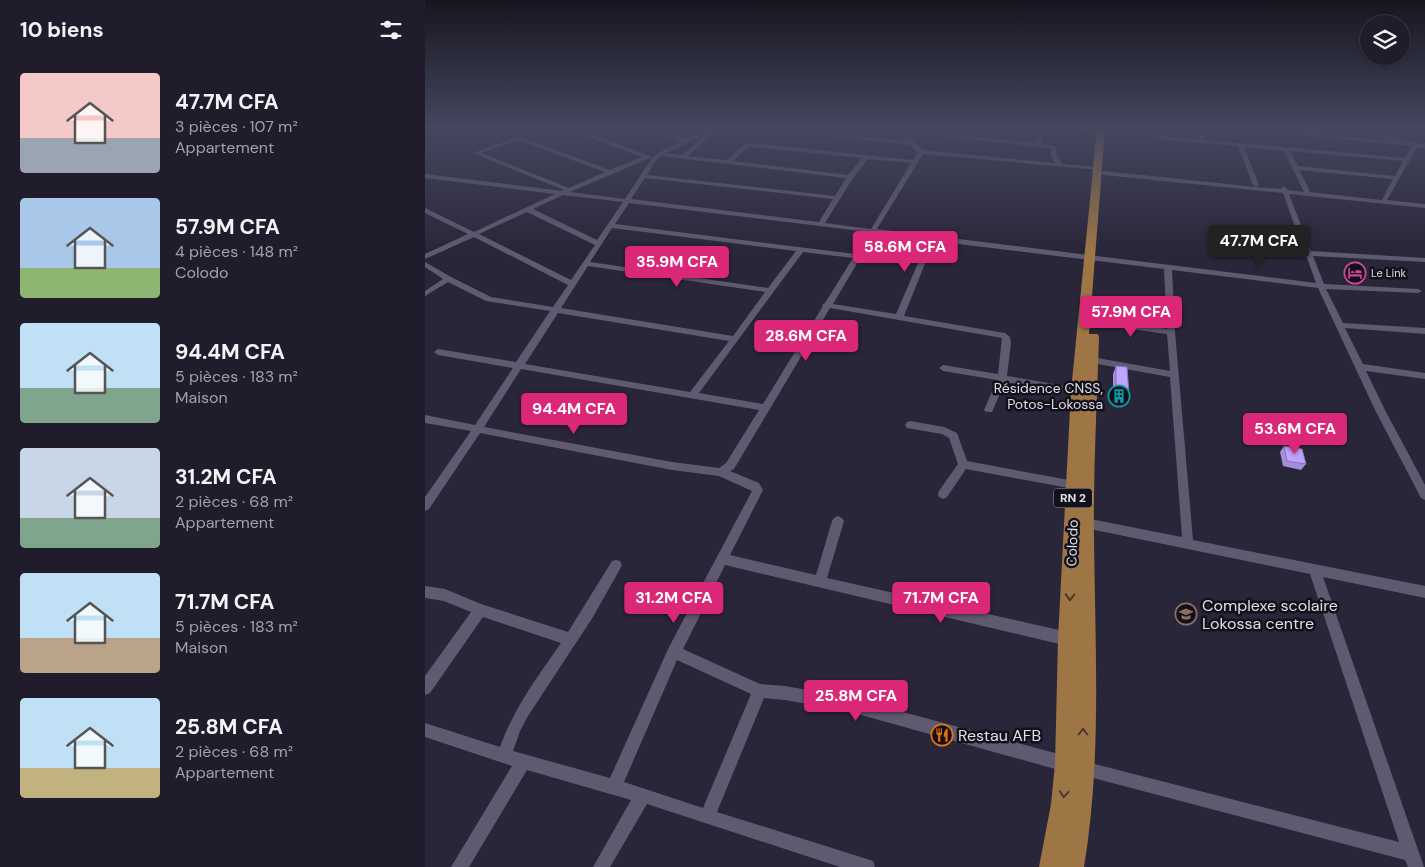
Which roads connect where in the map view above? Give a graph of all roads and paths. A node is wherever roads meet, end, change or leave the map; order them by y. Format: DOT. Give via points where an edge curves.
graph roads {
  1 [pos="518,169"];
  2 [pos="603,169"];
  3 [pos="616,169"];
  4 [pos="647,169"];
  5 [pos="780,169"];
  6 [pos="857,169"];
  7 [pos="910,169"];
  8 [pos="1089,169"];
  9 [pos="1250,169"];
  10 [pos="1297,169"];
  11 [pos="1311,169"];
  12 [pos="1401,169"];
  13 [pos="1102,171"];
  14 [pos="610,172"];
  15 [pos="642,176"];
  16 [pos="427,177"];
  17 [pos="850,178"];
  18 [pos="1396,178"];
  19 [pos="1255,185"];
  20 [pos="570,190"];
  21 [pos="1284,190"];
  22 [pos="1307,191"];
  23 [pos="562,193"];
  24 [pos="837,198"];
  25 [pos="1385,199"];
  26 [pos="626,200"];
  27 [pos="1425,204"];
  28 [pos="527,209"];
  29 [pos="425,210"];
  30 [pos="821,224"];
  31 [pos="611,226"];
  32 [pos="873,231"];
  33 [pos="473,234"];
  34 [pos="933,238"];
  35 [pos="599,244"];
  36 [pos="801,250"];
  37 [pos="1307,252"];
  38 [pos="425,257"];
  39 [pos="858,257"];
  40 [pos="1093,258"];
  41 [pos="1425,260"];
  42 [pos="425,264"];
  43 [pos="586,264"];
  44 [pos="1168,267"];
  45 [pos="447,278"];
  46 [pos="573,284"];
  47 [pos="1321,286"];
  48 [pos="771,290"];
  49 [pos="1418,291"];
  50 [pos="425,294"];
  51 [pos="827,305"];
  52 [pos="557,309"];
  53 [pos="899,317"];
  54 [pos="1093,321"];
  55 [pos="1340,325"];
  56 [pos="1425,331"];
  57 [pos="1171,332"];
  58 [pos="735,339"];
  59 [pos="438,352"];
  60 [pos="1092,360"];
  61 [pos="519,364"];
  62 [pos="1361,367"];
  63 [pos="943,368"];
  64 [pos="1175,376"];
  65 [pos="1425,376"];
  66 [pos="1002,378"];
  67 [pos="1078,391"];
  68 [pos="693,395"];
  69 [pos="765,408"];
  70 [pos="989,410"];
  71 [pos="425,419"];
  72 [pos="911,425"];
  73 [pos="477,430"];
  74 [pos="963,464"];
  75 [pos="720,472"];
  76 [pos="1074,486"];
  77 [pos="943,494"];
  78 [pos="1425,495"];
  79 [pos="425,506"];
  80 [pos="838,521"];
  81 [pos="1085,523"];
  82 [pos="1188,544"];
  83 [pos="724,559"];
  84 [pos="616,565"];
  85 [pos="1315,571"];
  86 [pos="819,582"];
  87 [pos="425,592"];
  88 [pos="1425,592"];
  89 [pos="480,610"];
  90 [pos="570,639"];
  91 [pos="1068,640"];
  92 [pos="674,652"];
  93 [pos="425,688"];
  94 [pos="761,691"];
  95 [pos="425,730"];
  96 [pos="504,756"];
  97 [pos="523,761"];
  98 [pos="1066,764"];
  99 [pos="1083,769"];
  100 [pos="614,787"];
  101 [pos="643,795"];
  102 [pos="707,817"];
  103 [pos="1413,860"];
  104 [pos="459,867"];
  105 [pos="601,867"];
  106 [pos="867,867"];
  107 [pos="1052,867"];
  108 [pos="1071,867"];
  1 -- 20 [label="street"];
  2 -- 14 [label="street"];
  3 -- 14 [label="street"];
  4 -- 15 [label="street"];
  5 -- 17 [label="street"];
  6 -- 17 [label="street"];
  7 -- 32 [label="street"];
  8 -- 13 [label="street"];
  9 -- 19 [label="street"];
  10 -- 22 [label="street"];
  11 -- 18 [label="street"];
  12 -- 18 [label="street"];
  13 -- 19 [label="street"];
  13 -- 21 [label="street"];
  13 -- 40 [label="main road, Colodo / RN 2"];
  14 -- 20 [label="street"];
  15 -- 24 [label="street"];
  15 -- 26 [label="street"];
  16 -- 23 [label="street"];
  17 -- 24 [label="street"];
  18 -- 25 [label="street"];
  19 -- 21 [label="street"];
  20 -- 23 [label="street"];
  21 -- 22 [label="street"];
  21 -- 27 [label="street"];
  21 -- 37 [label="street"];
  22 -- 25 [label="street"];
  23 -- 26 [label="street"];
  23 -- 28 [label="street"];
  24 -- 30 [label="street"];
  25 -- 27 [label="street"];
  26 -- 30 [label="street"];
  26 -- 31 [label="street"];
  28 -- 33 [label="street"];
  28 -- 35 [label="street"];
  29 -- 33 [label="street"];
  30 -- 32 [label="street"];
  31 -- 35 [label="street"];
  31 -- 36 [label="street"];
  32 -- 34 [label="street"];
  32 -- 39 [label="street"];
  33 -- 38 [label="street"];
  33 -- 46 [label="street"];
  34 -- 40 [label="street"];
  34 -- 53 [label="street"];
  35 -- 43 [label="street"];
  36 -- 39 [label="street"];
  36 -- 48 [label="street"];
  37 -- 41 [label="street"];
  37 -- 47 [label="street"];
  39 -- 51 [label="street"];
  40 -- 44 [label="street"];
  40 -- 54 [label="main road, Colodo / RN 2"];
  40 -- 67 [label="main road, Colodo / RN 2"];
  42 -- 45 [label="street"];
  43 -- 46 [label="street"];
  43 -- 48 [label="street"];
  44 -- 47 [label="street"];
  44 -- 57 [label="street"];
  45 -- 50 [label="street"];
  45 -- 52 [label="street" via="489,299"];
  46 -- 52 [label="street"];
  47 -- 49 [label="street"];
  47 -- 55 [label="street"];
  48 -- 58 [label="street"];
  51 -- 53 [label="street"];
  51 -- 69 [label="street"];
  52 -- 58 [label="street"];
  52 -- 61 [label="street"];
  53 -- 66 [label="street" via="1006,337"];
  54 -- 57 [label="street"];
  54 -- 60 [label="main road, Colodo / RN 2"];
  55 -- 56 [label="street"];
  55 -- 62 [label="street"];
  57 -- 64 [label="street"];
  58 -- 68 [label="street"];
  59 -- 61 [label="street"];
  60 -- 64 [label="street"];
  60 -- 81 [label="main road, Colodo / RN 2"];
  61 -- 68 [label="street"];
  61 -- 73 [label="street"];
  62 -- 65 [label="street"];
  62 -- 78 [label="street"];
  63 -- 66 [label="street"];
  64 -- 82 [label="street"];
  66 -- 67 [label="street"];
  66 -- 70 [label="street"];
  67 -- 76 [label="main road, Colodo / RN 2"];
  68 -- 69 [label="street"];
  69 -- 75 [label="street" via="730,466"];
  71 -- 73 [label="street"];
  72 -- 74 [label="street" via="945,431 953,436"];
  73 -- 75 [label="street"];
  73 -- 79 [label="street"];
  74 -- 76 [label="street"];
  74 -- 77 [label="street"];
  75 -- 83 [label="street" via="758,490"];
  76 -- 91 [label="main road, Colodo / RN 2, one-way"];
  80 -- 86 [label="street"];
  81 -- 82 [label="street"];
  99 -- 81 [label="main road, Colodo / RN 2, one-way"];
  82 -- 85 [label="street"];
  83 -- 86 [label="street"];
  83 -- 92 [label="street"];
  84 -- 90 [label="street"];
  85 -- 88 [label="street"];
  85 -- 103 [label="street"];
  86 -- 91 [label="street"];
  87 -- 89 [label="street" via="445,595"];
  89 -- 90 [label="street"];
  89 -- 93 [label="street"];
  90 -- 96 [label="street" via="523,711"];
  91 -- 98 [label="main road, Colodo / RN 2"];
  92 -- 94 [label="street"];
  92 -- 100 [label="street"];
  94 -- 98 [label="street" via="847,704"];
  94 -- 102 [label="street"];
  95 -- 96 [label="street"];
  96 -- 97 [label="street"];
  97 -- 100 [label="street"];
  97 -- 104 [label="street"];
  98 -- 107 [label="main road, Colodo / RN 2, one-way"];
  99 -- 103 [label="street"];
  99 -- 108 [label="main road, Colodo / RN 2"];
  100 -- 101 [label="street"];
  101 -- 102 [label="street"];
  101 -- 105 [label="street"];
  102 -- 106 [label="street"];
}
